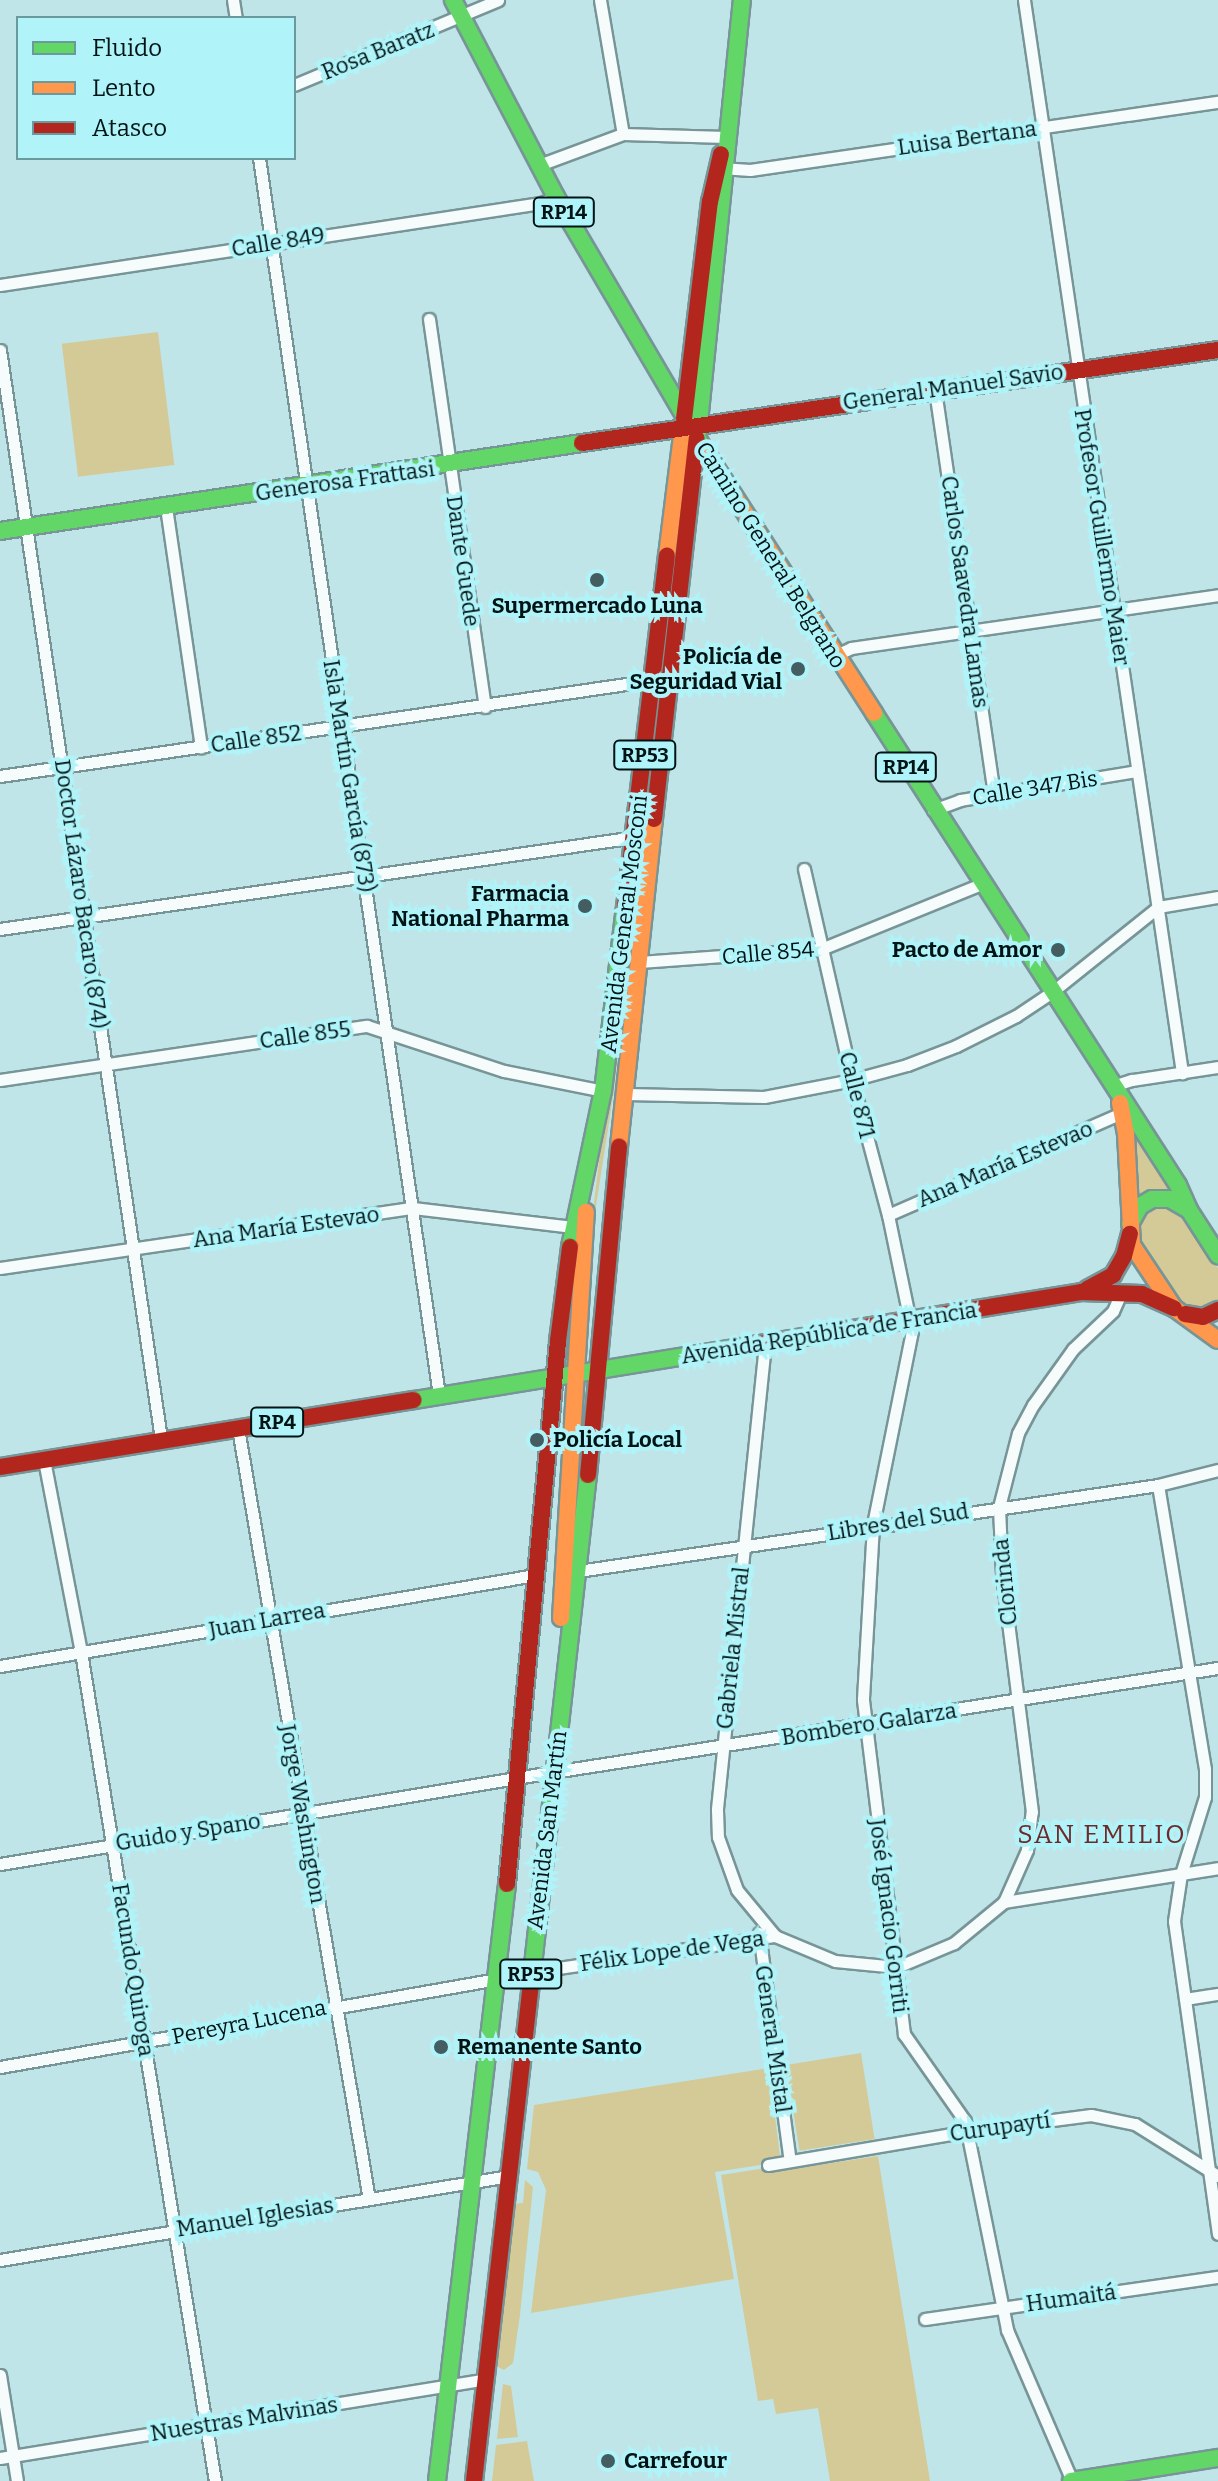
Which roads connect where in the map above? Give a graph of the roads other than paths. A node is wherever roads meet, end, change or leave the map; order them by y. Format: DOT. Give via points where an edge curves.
graph roads {
  1 [pos="453,0"];
  2 [pos="498,0"];
  3 [pos="600,0"];
  4 [pos="742,0"];
  5 [pos="1024,0"];
  6 [pos="461,17"];
  7 [pos="296,84"];
  8 [pos="1218,102"];
  9 [pos="1043,127"];
  10 [pos="623,134"];
  11 [pos="726,137"];
  12 [pos="259,160"];
  13 [pos="539,165"];
  14 [pos="721,168"];
  15 [pos="556,197"];
  16 [pos="271,243"];
  17 [pos="0,285"];
  18 [pos="429,319"];
  19 [pos="0,350"];
  20 [pos="1218,350"];
  21 [pos="1077,369"];
  22 [pos="935,390"];
  23 [pos="690,426"];
  24 [pos="450,465"];
  25 [pos="306,487"];
  26 [pos="166,507"];
  27 [pos="28,527"];
  28 [pos="0,531"];
  29 [pos="1218,595"];
  30 [pos="1113,611"];
  31 [pos="970,631"];
  32 [pos="834,656"];
  33 [pos="653,680"];
  34 [pos="485,707"];
  35 [pos="340,727"];
  36 [pos="201,747"];
  37 [pos="63,767"];
  38 [pos="1137,771"];
  39 [pos="0,776"];
  40 [pos="994,794"];
  41 [pos="933,810"];
  42 [pos="635,837"];
  43 [pos="804,869"];
  44 [pos="364,875"];
  45 [pos="981,884"];
  46 [pos="1218,897"];
  47 [pos="1158,907"];
  48 [pos="84,916"];
  49 [pos="0,929"];
  50 [pos="821,949"];
  51 [pos="638,962"];
  52 [pos="1052,992"];
  53 [pos="388,1030"];
  54 [pos="105,1064"];
  55 [pos="1218,1067"];
  56 [pos="1182,1073"];
  57 [pos="0,1080"];
  58 [pos="852,1080"];
  59 [pos="1115,1090"];
  60 [pos="603,1091"];
  61 [pos="626,1094"];
  62 [pos="1122,1113"];
  63 [pos="413,1208"];
  64 [pos="1189,1210"];
  65 [pos="888,1215"];
  66 [pos="573,1227"];
  67 [pos="1129,1230"];
  68 [pos="133,1249"];
  69 [pos="1218,1255"];
  70 [pos="0,1268"];
  71 [pos="1081,1292"];
  72 [pos="1121,1293"];
  73 [pos="1178,1310"];
  74 [pos="1218,1310"];
  75 [pos="910,1320"];
  76 [pos="1218,1340"];
  77 [pos="765,1344"];
  78 [pos="599,1370"];
  79 [pos="576,1373"];
  80 [pos="555,1377"];
  81 [pos="439,1395"];
  82 [pos="238,1428"];
  83 [pos="161,1439"];
  84 [pos="44,1460"];
  85 [pos="0,1467"];
  86 [pos="1218,1470"];
  87 [pos="1158,1485"];
  88 [pos="999,1507"];
  89 [pos="873,1525"];
  90 [pos="744,1548"];
  91 [pos="578,1571"];
  92 [pos="535,1575"];
  93 [pos="270,1620"];
  94 [pos="81,1652"];
  95 [pos="0,1666"];
  96 [pos="1218,1668"];
  97 [pos="1191,1672"];
  98 [pos="1020,1699"];
  99 [pos="864,1724"];
  100 [pos="557,1747"];
  101 [pos="723,1747"];
  102 [pos="553,1772"];
  103 [pos="519,1778"];
  104 [pos="303,1815"];
  105 [pos="112,1844"];
  106 [pos="0,1864"];
  107 [pos="1218,1868"];
  108 [pos="1181,1874"];
  109 [pos="1004,1902"];
  110 [pos="757,1916"];
  111 [pos="775,1936"];
  112 [pos="759,1938"];
  113 [pos="897,1967"];
  114 [pos="531,1972"];
  115 [pos="497,1979"];
  116 [pos="1218,1994"];
  117 [pos="1185,1999"];
  118 [pos="337,2006"];
  119 [pos="145,2042"];
  120 [pos="0,2067"];
  121 [pos="968,2131"];
  122 [pos="790,2161"];
  123 [pos="768,2165"];
  124 [pos="1213,2173"];
  125 [pos="509,2176"];
  126 [pos="474,2180"];
  127 [pos="369,2199"];
  128 [pos="176,2230"];
  129 [pos="1218,2234"];
  130 [pos="0,2260"];
  131 [pos="1218,2277"];
  132 [pos="1001,2308"];
  133 [pos="925,2319"];
  134 [pos="0,2375"];
  135 [pos="487,2379"];
  136 [pos="447,2385"];
  137 [pos="206,2425"];
  138 [pos="6,2457"];
  139 [pos="1218,2458"];
  140 [pos="17,2481"];
  141 [pos="215,2481"];
  142 [pos="437,2481"];
  143 [pos="474,2481"];
  144 [pos="1072,2481"];
  1 -- 6 [label="main road, Camino General Belgrano / RP14"];
  2 -- 6 [label="street, Rosa Baratz"];
  3 -- 10 [label="street"];
  4 -- 11 [label="main road, Avenida General Mosconi"];
  5 -- 9 [label="street, Profesor Guillermo Maier"];
  6 -- 7 [label="street, Rosa Baratz"];
  6 -- 13 [label="main road, Camino General Belgrano / RP14"];
  8 -- 9 [label="street, Luisa Bertana"];
  9 -- 14 [label="street, Luisa Bertana" via="750,170"];
  9 -- 21 [label="street, Profesor Guillermo Maier"];
  10 -- 11 [label="street"];
  10 -- 13 [label="street"];
  11 -- 14 [label="main road, Avenida General Mosconi"];
  12 -- 16 [label="street, Isla Martín García (873)"];
  13 -- 15 [label="main road, Camino General Belgrano / RP14"];
  14 -- 23 [label="main road, Avenida General Mosconi"];
  15 -- 16 [label="street, Calle 849"];
  15 -- 23 [label="main road, Camino General Belgrano / RP14"];
  16 -- 17 [label="street, Calle 849"];
  16 -- 25 [label="street, Isla Martín García (873)"];
  18 -- 24 [label="street, Dante Guede"];
  19 -- 27 [label="street, Doctor Lázaro Bacaro (874)"];
  20 -- 21 [label="main road, General Manuel Savio"];
  21 -- 22 [label="main road, General Manuel Savio"];
  21 -- 30 [label="street, Profesor Guillermo Maier"];
  22 -- 23 [label="main road, General Manuel Savio"];
  22 -- 31 [label="street, Carlos Saavedra Lamas"];
  23 -- 24 [label="main road, Generosa Frattasi"];
  23 -- 32 [label="main road, Camino General Belgrano / RP14"];
  23 -- 33 [label="main road, Avenida General Mosconi / RP53"];
  23 -- 51 [label="main road, Avenida General Mosconi / RP53"];
  24 -- 25 [label="main road, Generosa Frattasi"];
  24 -- 34 [label="street, Dante Guede"];
  25 -- 26 [label="main road, Generosa Frattasi"];
  25 -- 35 [label="street, Isla Martín García (873)"];
  26 -- 27 [label="main road, Generosa Frattasi"];
  26 -- 36 [label="street"];
  27 -- 28 [label="main road, Generosa Frattasi"];
  27 -- 37 [label="street, Doctor Lázaro Bacaro (874)"];
  29 -- 30 [label="street"];
  30 -- 31 [label="street"];
  30 -- 38 [label="street, Profesor Guillermo Maier"];
  31 -- 32 [label="street" via="851,648"];
  31 -- 40 [label="street, Carlos Saavedra Lamas"];
  32 -- 41 [label="main road, Camino General Belgrano / RP14"];
  33 -- 34 [label="street, Calle 852"];
  33 -- 42 [label="main road, Avenida General Mosconi / RP53"];
  34 -- 35 [label="street, Calle 852"];
  35 -- 36 [label="street, Calle 852"];
  35 -- 44 [label="street, Isla Martín García (873)"];
  36 -- 37 [label="street, Calle 852"];
  37 -- 39 [label="street, Calle 852"];
  37 -- 48 [label="street, Doctor Lázaro Bacaro (874)"];
  38 -- 40 [label="street, Calle 347 Bis"];
  38 -- 47 [label="street, Profesor Guillermo Maier"];
  40 -- 41 [label="street, Calle 347 Bis"];
  41 -- 45 [label="main road, Camino General Belgrano / RP14"];
  42 -- 44 [label="street"];
  42 -- 60 [label="main road, Avenida General Mosconi / RP53"];
  43 -- 50 [label="street, Calle 871"];
  44 -- 48 [label="street"];
  44 -- 53 [label="street, Isla Martín García (873)"];
  45 -- 50 [label="street, Calle 854"];
  45 -- 52 [label="main road, Camino General Belgrano / RP14"];
  46 -- 47 [label="street"];
  47 -- 52 [label="street"];
  47 -- 56 [label="street, Profesor Guillermo Maier"];
  48 -- 49 [label="street"];
  48 -- 54 [label="street, Doctor Lázaro Bacaro (874)"];
  50 -- 51 [label="street, Calle 854"];
  50 -- 58 [label="street, Calle 871"];
  51 -- 61 [label="main road, Avenida General Mosconi / RP53"];
  52 -- 58 [label="street" via="956,1046"];
  52 -- 59 [label="main road, Camino General Belgrano / RP14"];
  53 -- 54 [label="street, Calle 855" via="367,1026"];
  53 -- 60 [label="street, Calle 855" via="504,1071"];
  53 -- 63 [label="street, Isla Martín García (873)"];
  54 -- 57 [label="street, Calle 855"];
  54 -- 68 [label="street, Doctor Lázaro Bacaro (874)"];
  55 -- 56 [label="street"];
  56 -- 59 [label="street" via="1132,1080"];
  58 -- 61 [label="street" via="741,1099"];
  58 -- 65 [label="street, Calle 871"];
  59 -- 62 [label="main road, Camino General Belgrano / RP14"];
  59 -- 64 [label="main road, Camino General Belgrano / RP14"];
  60 -- 66 [label="main road, Avenida General Mosconi / RP53"];
  60 -- 79 [label="main road, RP53" via="585,1215"];
  61 -- 78 [label="main road, Avenida General Mosconi / RP53"];
  62 -- 65 [label="street, Ana María Estevao"];
  62 -- 67 [label="main road, Camino General Belgrano / RP14"];
  63 -- 66 [label="street, Ana María Estevao"];
  63 -- 68 [label="street, Ana María Estevao"];
  63 -- 81 [label="street, Isla Martín García (873)"];
  64 -- 67 [label="main road, RP4" via="1170,1199 1152,1199 1140,1206"];
  64 -- 69 [label="main road, Camino General Belgrano"];
  65 -- 75 [label="street, Calle 871"];
  66 -- 80 [label="main road, Avenida General Mosconi / RP53"];
  67 -- 71 [label="main road, Avenida República de Francia / RP4" via="1113,1275"];
  67 -- 73 [label="main road, Camino General Belgrano" via="1138,1258"];
  68 -- 70 [label="street, Ana María Estevao"];
  68 -- 83 [label="street, Doctor Lázaro Bacaro (874)"];
  71 -- 72 [label="main road, Avenida República de Francia / RP4"];
  71 -- 75 [label="main road, Avenida República de Francia / RP4"];
  72 -- 73 [label="main road, Avenida República de Francia / RP4" via="1142,1294"];
  72 -- 88 [label="street, Clorinda" via="1113,1311 1073,1349 1033,1405 1018,1433"];
  73 -- 74 [label="main road, RP4" via="1203,1317"];
  73 -- 76 [label="main road, Camino General Belgrano"];
  75 -- 77 [label="main road, Avenida República de Francia / RP4"];
  75 -- 89 [label="street, José Ignacio Gorriti" via="912,1339"];
  77 -- 78 [label="main road, Avenida República de Francia / RP4"];
  77 -- 90 [label="street, Gabriela Mistral"];
  78 -- 79 [label="main road, Avenida República de Francia / RP4"];
  78 -- 91 [label="main road, Avenida San Martín / RP53"];
  79 -- 80 [label="main road, RP4"];
  79 -- 100 [label="main road, RP53"];
  80 -- 81 [label="main road, RP4"];
  80 -- 92 [label="main road, Avenida San Martín / RP53"];
  81 -- 82 [label="main road, RP4"];
  82 -- 83 [label="main road, RP4"];
  82 -- 93 [label="street, Jorge Washington"];
  83 -- 84 [label="main road, RP4"];
  84 -- 85 [label="main road, RP4"];
  84 -- 94 [label="street, Facundo Quiroga"];
  86 -- 87 [label="street, Libres del Sud"];
  87 -- 88 [label="street, Libres del Sud"];
  87 -- 97 [label="street"];
  88 -- 89 [label="street, Libres del Sud"];
  88 -- 98 [label="street, Clorinda" via="1002,1574"];
  89 -- 90 [label="street, Libres del Sud"];
  89 -- 99 [label="street, José Ignacio Gorriti"];
  90 -- 91 [label="street, Libres del Sud"];
  90 -- 101 [label="street, Gabriela Mistral"];
  91 -- 100 [label="main road, Avenida San Martín / RP53"];
  92 -- 93 [label="street, Juan Larrea"];
  92 -- 103 [label="main road, Avenida San Martín / RP53"];
  93 -- 94 [label="street, Juan Larrea"];
  93 -- 104 [label="street, Jorge Washington"];
  94 -- 95 [label="street, Juan Larrea"];
  94 -- 105 [label="street, Facundo Quiroga"];
  96 -- 97 [label="street, Bombero Galarza"];
  97 -- 98 [label="street, Bombero Galarza"];
  97 -- 108 [label="street" via="1205,1797"];
  98 -- 99 [label="street, Bombero Galarza"];
  98 -- 109 [label="street, Clorinda" via="1031,1831"];
  99 -- 101 [label="street, Bombero Galarza"];
  99 -- 113 [label="street, José Ignacio Gorriti"];
  100 -- 102 [label="main road, Avenida San Martín / RP53"];
  101 -- 102 [label="street, Bombero Galarza"];
  101 -- 110 [label="street, Gabriela Mistral" via="718,1837 737,1890"];
  102 -- 103 [label="street, Bombero Galarza"];
  102 -- 114 [label="main road, Avenida San Martín / RP53"];
  103 -- 104 [label="street, Guido y Spano"];
  103 -- 115 [label="main road, Avenida San Martín / RP53"];
  104 -- 105 [label="street, Guido y Spano"];
  104 -- 118 [label="street, Jorge Washington"];
  105 -- 106 [label="street, Guido y Spano"];
  105 -- 119 [label="street, Facundo Quiroga"];
  107 -- 108 [label="street"];
  108 -- 109 [label="street"];
  108 -- 117 [label="street" via="1174,1921"];
  109 -- 113 [label="street, Félix Lope de Vega" via="954,1943"];
  110 -- 111 [label="street, Gabriela Mistral"];
  110 -- 112 [label="street, General Mistal"];
  111 -- 112 [label="street, Félix Lope de Vega"];
  111 -- 113 [label="street, Félix Lope de Vega" via="835,1961"];
  112 -- 114 [label="street, Félix Lope de Vega"];
  112 -- 122 [label="street, General Mistal"];
  113 -- 121 [label="street, José Ignacio Gorriti" via="909,2046"];
  114 -- 125 [label="main road, Avenida San Martín / RP53"];
  115 -- 118 [label="street, Pereyra Lucena"];
  115 -- 126 [label="main road, Avenida San Martín / RP53"];
  116 -- 117 [label="street"];
  117 -- 124 [label="street"];
  118 -- 119 [label="street, Pereyra Lucena"];
  118 -- 127 [label="street, Jorge Washington"];
  119 -- 120 [label="street, Pereyra Lucena"];
  119 -- 128 [label="street, Facundo Quiroga"];
  121 -- 122 [label="street, Curupaytí"];
  121 -- 124 [label="street, Curupaytí" via="1105,2117 1153,2133"];
  121 -- 132 [label="street, José Ignacio Gorriti"];
  122 -- 123 [label="street, Curupaytí"];
  124 -- 129 [label="street"];
  125 -- 126 [label="street, Manuel Iglesias"];
  125 -- 135 [label="main road, Avenida San Martín / RP53"];
  126 -- 127 [label="street, Manuel Iglesias"];
  126 -- 136 [label="main road, Avenida San Martín / RP53"];
  127 -- 128 [label="street, Manuel Iglesias"];
  128 -- 130 [label="street, Manuel Iglesias"];
  128 -- 137 [label="street, Facundo Quiroga"];
  131 -- 132 [label="street, Humaitá"];
  132 -- 133 [label="street, Humaitá"];
  132 -- 144 [label="street, José Ignacio Gorriti"];
  134 -- 138 [label="street"];
  135 -- 136 [label="street, Nuestras Malvinas"];
  135 -- 143 [label="main road, Avenida San Martín / RP53"];
  136 -- 137 [label="street, Nuestras Malvinas"];
  136 -- 142 [label="main road, Avenida San Martín / RP53"];
  137 -- 138 [label="street, Nuestras Malvinas"];
  137 -- 141 [label="street, Facundo Quiroga"];
  138 -- 140 [label="street"];
  139 -- 144 [label="main road"];
}
